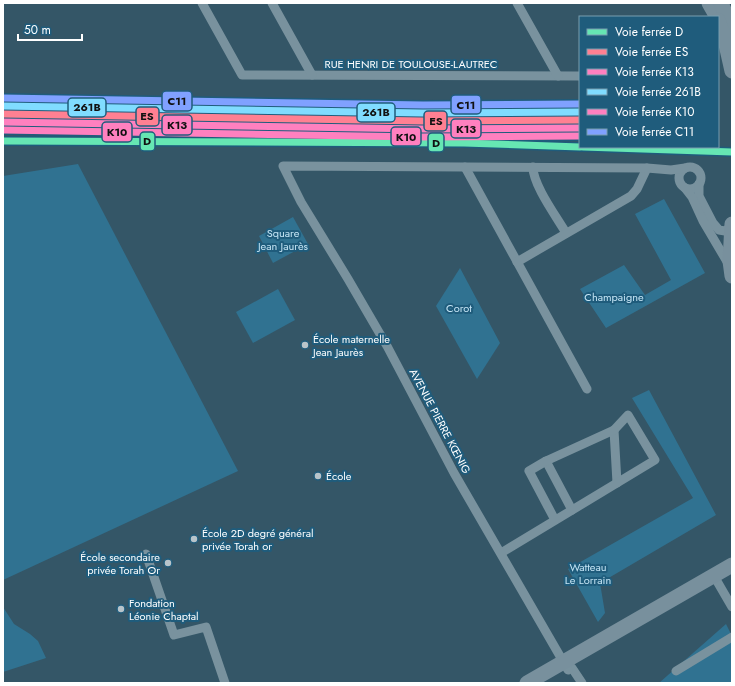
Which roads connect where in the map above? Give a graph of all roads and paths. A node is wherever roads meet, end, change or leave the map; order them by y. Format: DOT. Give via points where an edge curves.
graph roads {
  1 [pos="202,3"];
  2 [pos="272,3"];
  3 [pos="517,3"];
  4 [pos="709,3"];
  5 [pos="721,3"];
  6 [pos="718,16"];
  7 [pos="719,17"];
  8 [pos="725,25"];
  9 [pos="732,71"];
  10 [pos="312,75"];
  11 [pos="558,76"];
  12 [pos="579,76"];
  13 [pos="465,167"];
  14 [pos="533,168"];
  15 [pos="647,168"];
  16 [pos="660,168"];
  17 [pos="685,168"];
  18 [pos="699,184"];
  19 [pos="682,185"];
  20 [pos="566,233"];
  21 [pos="730,233"];
  22 [pos="711,235"];
  23 [pos="517,262"];
  24 [pos="731,272"];
  25 [pos="587,388"];
  26 [pos="614,430"];
  27 [pos="546,461"];
  28 [pos="616,483"];
  29 [pos="572,510"];
  30 [pos="555,520"];
  31 [pos="500,553"];
  32 [pos="146,554"];
  33 [pos="732,565"];
  34 [pos="732,575"];
  35 [pos="716,579"];
  36 [pos="732,607"];
  37 [pos="732,637"];
  38 [pos="567,665"];
  39 [pos="676,671"];
  40 [pos="225,683"];
  41 [pos="527,683"];
  42 [pos="545,683"];
  43 [pos="582,683"];
  1 -- 10 [label="street, RUE HENRI DE TOULOUSE-LAUTREC" via="242,75"];
  2 -- 10 [label="street"];
  3 -- 11 [label="street"];
  4 -- 6 [label="main road"];
  5 -- 8 [label="main road"];
  7 -- 8 [label="main road"];
  8 -- 9 [label="main road"];
  10 -- 11 [label="street, RUE HENRI DE TOULOUSE-LAUTREC"];
  11 -- 12 [label="street, RUE HENRI DE TOULOUSE-LAUTREC"];
  13 -- 14 [label="street"];
  13 -- 23 [label="street"];
  13 -- 31 [label="street, AVENUE PIERRE KŒNIG" via="283,166 301,202 387,346"];
  14 -- 15 [label="street"];
  14 -- 20 [label="street" via="533,175 543,195"];
  15 -- 16 [label="street"];
  15 -- 20 [label="street" via="631,196"];
  16 -- 17 [label="street"];
  16 -- 19 [label="street" via="677,178"];
  17 -- 18 [label="street" via="697,170 701,177"];
  17 -- 19 [label="street" via="679,174"];
  18 -- 19 [label="street" via="692,189"];
  18 -- 21 [label="street" via="699,196 716,228"];
  19 -- 22 [label="street" via="692,197"];
  20 -- 23 [label="street"];
  21 -- 22 [label="street" via="725,244"];
  21 -- 24 [label="main road"];
  22 -- 24 [label="street"];
  23 -- 25 [label="street"];
  26 -- 27 [label="street"];
  26 -- 28 [label="street"];
  26 -- 28 [label="street" via="628,415 655,460"];
  27 -- 29 [label="street"];
  27 -- 30 [label="street" via="529,471"];
  28 -- 29 [label="street"];
  29 -- 30 [label="street"];
  30 -- 31 [label="street"];
  31 -- 38 [label="street, AVENUE PIERRE KŒNIG"];
  32 -- 40 [label="street" via="174,635 206,627"];
  33 -- 35 [label="main road"];
  34 -- 35 [label="main road"];
  35 -- 36 [label="street"];
  35 -- 38 [label="main road"];
  37 -- 39 [label="street"];
  38 -- 41 [label="main road"];
  38 -- 42 [label="main road"];
  38 -- 43 [label="street, AVENUE PIERRE KŒNIG"];
}
